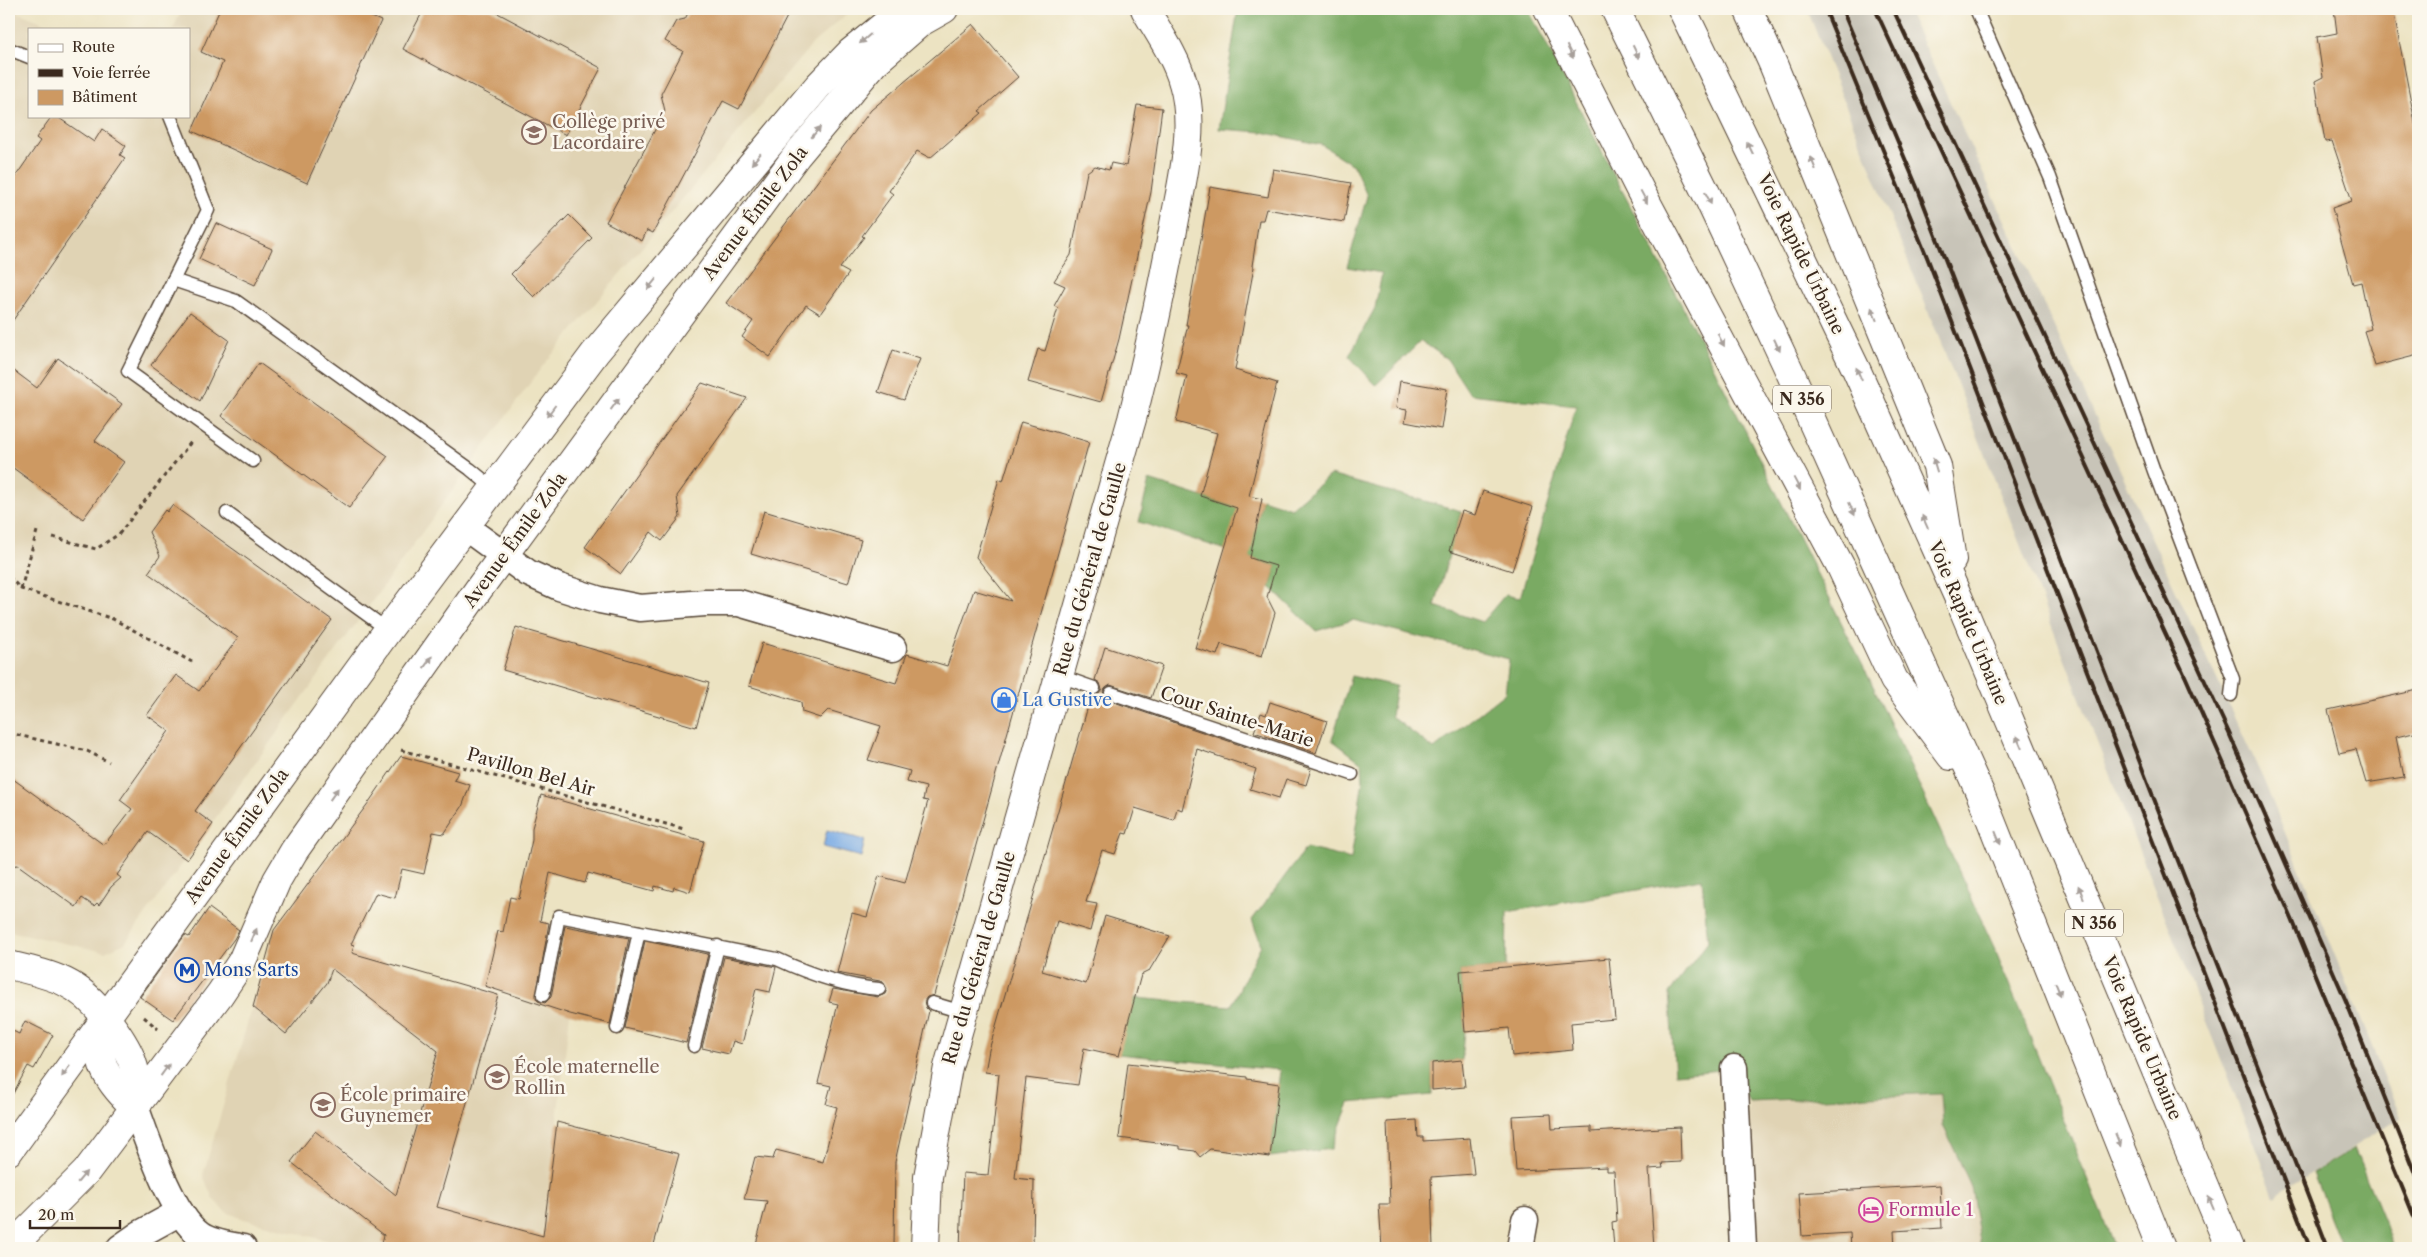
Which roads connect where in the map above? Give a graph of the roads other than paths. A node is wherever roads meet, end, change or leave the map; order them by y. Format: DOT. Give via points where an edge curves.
graph roads {
  1 [pos="904,9"];
  2 [pos="944,9"];
  3 [pos="1145,9"];
  4 [pos="1548,9"];
  5 [pos="1615,9"];
  6 [pos="1682,9"];
  7 [pos="1748,9"];
  8 [pos="1976,9"];
  9 [pos="9,49"];
  10 [pos="28,57"];
  11 [pos="171,118"];
  12 [pos="173,280"];
  13 [pos="253,461"];
  14 [pos="493,488"];
  15 [pos="227,513"];
  16 [pos="464,527"];
  17 [pos="503,556"];
  18 [pos="1959,599"];
  19 [pos="388,630"];
  20 [pos="893,648"];
  21 [pos="1060,676"];
  22 [pos="1094,688"];
  23 [pos="1111,694"];
  24 [pos="2230,695"];
  25 [pos="1352,774"];
  26 [pos="1980,793"];
  27 [pos="639,932"];
  28 [pos="718,946"];
  29 [pos="9,965"];
  30 [pos="879,989"];
  31 [pos="543,995"];
  32 [pos="932,1003"];
  33 [pos="962,1012"];
  34 [pos="105,1017"];
  35 [pos="617,1028"];
  36 [pos="694,1046"];
  37 [pos="1734,1068"];
  38 [pos="136,1109"];
  39 [pos="9,1151"];
  40 [pos="180,1212"];
  41 [pos="1525,1220"];
  42 [pos="10,1248"];
  43 [pos="120,1248"];
  44 [pos="243,1248"];
  45 [pos="926,1248"];
  46 [pos="1520,1248"];
  47 [pos="1744,1248"];
  48 [pos="2161,1248"];
  49 [pos="2230,1248"];
  1 -- 14 [label="main road, Avenue Émile Zola, one-way" via="850,52 818,86 595,353"];
  17 -- 2 [label="main road, Avenue Émile Zola, one-way" via="797,155 874,63 921,22"];
  3 -- 21 [label="main road, Rue du Général de Gaulle" via="1183,83 1188,130 1184,171 1142,378"];
  4 -- 26 [label="main road, one-way" via="1844,575 1894,680"];
  5 -- 26 [label="main road, N 356, one-way" via="1789,370"];
  18 -- 6 [label="main road, Voie Rapide Urbaine / N 356, one-way" via="1848,351"];
  18 -- 7 [label="main road, one-way" via="1937,466"];
  8 -- 24 [label="lane" via="2050,177 2154,471 2233,678"];
  9 -- 10 [label="lane"];
  11 -- 12 [label="lane" via="208,210"];
  12 -- 13 [label="lane" via="128,371"];
  12 -- 14 [label="lane" via="236,301"];
  14 -- 16 [label="main road, Avenue Émile Zola"];
  15 -- 19 [label="lane"];
  16 -- 17 [label="street"];
  16 -- 19 [label="main road, Avenue Émile Zola"];
  17 -- 20 [label="street" via="528,573 559,587 618,604 640,608 739,604"];
  38 -- 17 [label="main road, Avenue Émile Zola, one-way" via="242,960 286,863"];
  49 -- 18 [label="main road, Voie Rapide Urbaine / N 356, one-way"];
  19 -- 34 [label="main road, Avenue Émile Zola"];
  21 -- 22 [label="lane"];
  21 -- 33 [label="main road, Rue du Général de Gaulle"];
  23 -- 25 [label="lane, Cour Sainte-Marie"];
  26 -- 48 [label="main road, N 356, one-way"];
  27 -- 28 [label="lane"];
  27 -- 31 [label="lane" via="559,916"];
  27 -- 35 [label="lane"];
  28 -- 30 [label="lane" via="778,958 806,973"];
  28 -- 36 [label="lane"];
  29 -- 34 [label="main road" via="62,979 87,996"];
  32 -- 33 [label="lane"];
  33 -- 45 [label="main road, Rue du Général de Gaulle" via="933,1144 926,1197"];
  34 -- 38 [label="main road" via="126,1047 135,1069"];
  34 -- 39 [label="main road, Avenue Émile Zola, one-way"];
  37 -- 47 [label="street"];
  38 -- 40 [label="street"];
  42 -- 38 [label="main road, Avenue Émile Zola, one-way" via="78,1182"];
  40 -- 43 [label="street"];
  40 -- 44 [label="street" via="200,1235"];
  41 -- 46 [label="street"];
}
